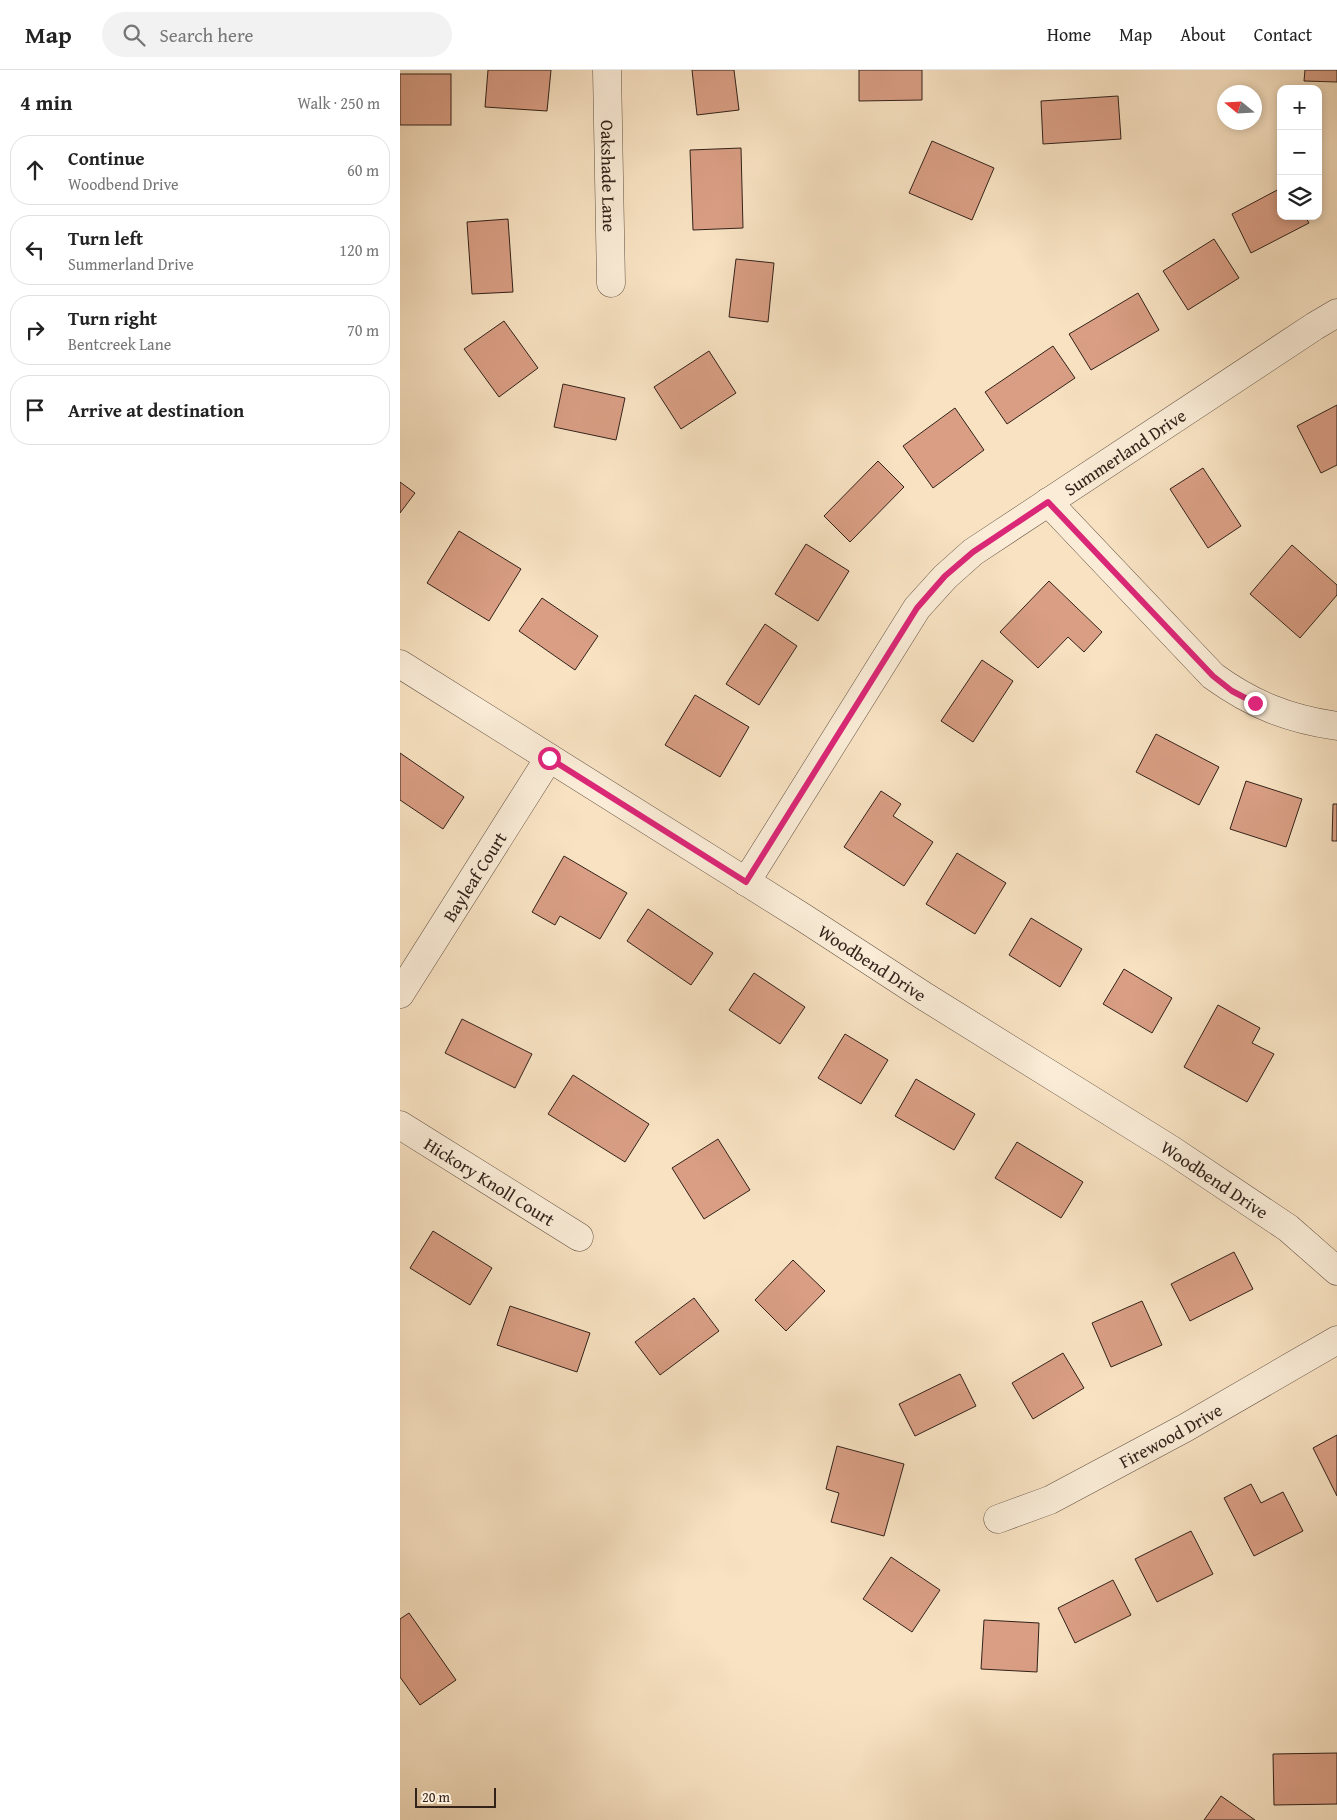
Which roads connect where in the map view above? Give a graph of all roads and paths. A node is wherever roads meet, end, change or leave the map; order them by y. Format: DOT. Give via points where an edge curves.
graph roads {
  1 [pos="608,70"];
  2 [pos="611,283"];
  3 [pos="1337,313"];
  4 [pos="1048,502"];
  5 [pos="400,664"];
  6 [pos="1337,726"];
  7 [pos="549,758"];
  8 [pos="746,882"];
  9 [pos="400,994"];
  10 [pos="400,1125"];
  11 [pos="580,1237"];
  12 [pos="1337,1271"];
  13 [pos="1337,1340"];
  14 [pos="998,1519"];
  1 -- 2 [label="street, Oakshade Lane"];
  3 -- 4 [label="street, Summerland Drive"];
  4 -- 6 [label="street" via="1213,676 1232,691 1308,722"];
  4 -- 8 [label="street, Summerland Drive" via="973,552 945,576 917,608"];
  5 -- 7 [label="street, Woodbend Drive"];
  7 -- 8 [label="street, Woodbend Drive"];
  7 -- 9 [label="street, Bayleaf Court"];
  8 -- 12 [label="street, Woodbend Drive" via="1178,1154 1288,1228"];
  10 -- 11 [label="street, Hickory Knoll Court"];
  13 -- 14 [label="street, Firewood Drive" via="1185,1428 1050,1500"];
}
